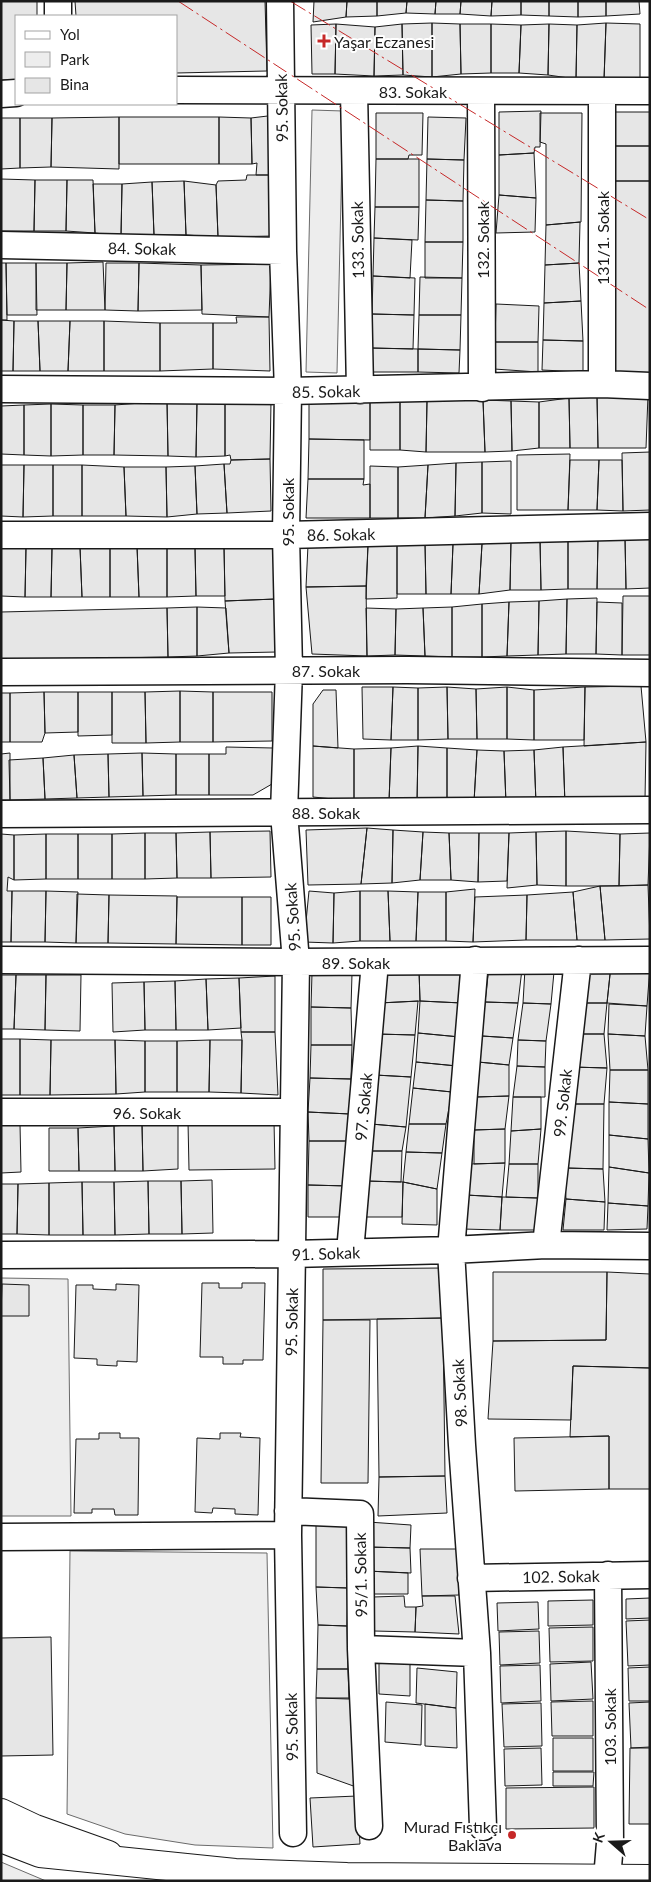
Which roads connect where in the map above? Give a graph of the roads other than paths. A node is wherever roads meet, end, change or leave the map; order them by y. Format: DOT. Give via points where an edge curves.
graph roads {
  1 [pos="58,1"];
  2 [pos="280,1"];
  3 [pos="58,15"];
  4 [pos="178,90"];
  5 [pos="281,90"];
  6 [pos="354,91"];
  7 [pos="481,91"];
  8 [pos="602,91"];
  9 [pos="650,92"];
  10 [pos="15,93"];
  11 [pos="1,94"];
  12 [pos="1,245"];
  13 [pos="283,251"];
  14 [pos="602,384"];
  15 [pos="650,386"];
  16 [pos="482,388"];
  17 [pos="1,389"];
  18 [pos="360,390"];
  19 [pos="288,391"];
  20 [pos="650,526"];
  21 [pos="1,535"];
  22 [pos="286,536"];
  23 [pos="289,670"];
  24 [pos="1,672"];
  25 [pos="650,673"];
  26 [pos="650,810"];
  27 [pos="284,812"];
  28 [pos="1,814"];
  29 [pos="1,960"];
  30 [pos="475,960"];
  31 [pos="578,960"];
  32 [pos="650,960"];
  33 [pos="296,962"];
  34 [pos="375,962"];
  35 [pos="1,1112"];
  36 [pos="294,1112"];
  37 [pos="546,1245"];
  38 [pos="650,1246"];
  39 [pos="451,1250"];
  40 [pos="350,1252"];
  41 [pos="292,1254"];
  42 [pos="1,1255"];
  43 [pos="288,1523"];
  44 [pos="1,1537"];
  45 [pos="650,1575"];
  46 [pos="608,1576"];
  47 [pos="472,1578"];
  48 [pos="361,1648"];
  49 [pos="477,1653"];
  50 [pos="1,1813"];
  51 [pos="369,1826"];
  52 [pos="482,1827"];
  53 [pos="293,1833"];
  54 [pos="1,1838"];
  55 [pos="133,1864"];
  56 [pos="605,1880"];
  57 [pos="650,1880"];
  1 -- 3 [label="street"];
  2 -- 5 [label="street, 95. Sokak"];
  4 -- 5 [label="street, 83. Sokak"];
  5 -- 6 [label="street, 83. Sokak"];
  5 -- 13 [label="street, 95. Sokak"];
  6 -- 7 [label="street, 83. Sokak"];
  6 -- 18 [label="street, 133. Sokak"];
  7 -- 8 [label="street, 83. Sokak"];
  7 -- 16 [label="street, 132. Sokak"];
  8 -- 9 [label="street, 83. Sokak"];
  8 -- 14 [label="street, 131/1. Sokak"];
  10 -- 11 [label="street"];
  12 -- 13 [label="street, 84. Sokak"];
  13 -- 19 [label="street, 95. Sokak"];
  14 -- 15 [label="street, 85. Sokak"];
  14 -- 16 [label="street, 85. Sokak"];
  16 -- 18 [label="street, 85. Sokak"];
  17 -- 19 [label="street, 85. Sokak"];
  18 -- 19 [label="street, 85. Sokak"];
  19 -- 22 [label="street, 95. Sokak"];
  20 -- 22 [label="street, 86. Sokak"];
  21 -- 22 [label="street, 86. Sokak"];
  22 -- 23 [label="street, 95. Sokak"];
  23 -- 24 [label="street, 87. Sokak"];
  23 -- 25 [label="street, 87. Sokak"];
  23 -- 27 [label="street, 95. Sokak"];
  26 -- 27 [label="street, 88. Sokak"];
  27 -- 28 [label="street, 88. Sokak"];
  27 -- 33 [label="street, 95. Sokak"];
  29 -- 33 [label="street, 89. Sokak"];
  30 -- 31 [label="street, 89. Sokak"];
  30 -- 34 [label="street, 89. Sokak"];
  30 -- 39 [label="street, 98. Sokak"];
  31 -- 32 [label="street, 89. Sokak"];
  31 -- 37 [label="street, 99. Sokak"];
  33 -- 34 [label="street, 89. Sokak"];
  33 -- 36 [label="street, 95. Sokak"];
  34 -- 40 [label="street, 97. Sokak"];
  35 -- 36 [label="street, 96. Sokak"];
  36 -- 41 [label="street, 95. Sokak"];
  37 -- 38 [label="street, 91. Sokak"];
  37 -- 39 [label="street, 91. Sokak"];
  39 -- 40 [label="street, 91. Sokak"];
  39 -- 47 [label="street, 98. Sokak"];
  40 -- 41 [label="street, 91. Sokak"];
  41 -- 42 [label="street, 91. Sokak"];
  41 -- 43 [label="street, 95. Sokak"];
  43 -- 44 [label="street"];
  43 -- 48 [label="street, 95/1. Sokak" via="360,1514"];
  43 -- 53 [label="street, 95. Sokak"];
  45 -- 46 [label="street, 102. Sokak"];
  46 -- 47 [label="street, 102. Sokak"];
  46 -- 56 [label="street, 103. Sokak" via="610,1843"];
  47 -- 49 [label="street, 98. Sokak"];
  48 -- 49 [label="street"];
  48 -- 51 [label="street, 95/1. Sokak"];
  49 -- 52 [label="street, 98. Sokak"];
  50 -- 55 [label="main road" via="36,1830"];
  54 -- 55 [label="main road" via="40,1853"];
  55 -- 56 [label="main road" via="235,1873 347,1877"];
  56 -- 57 [label="main road"];
}
